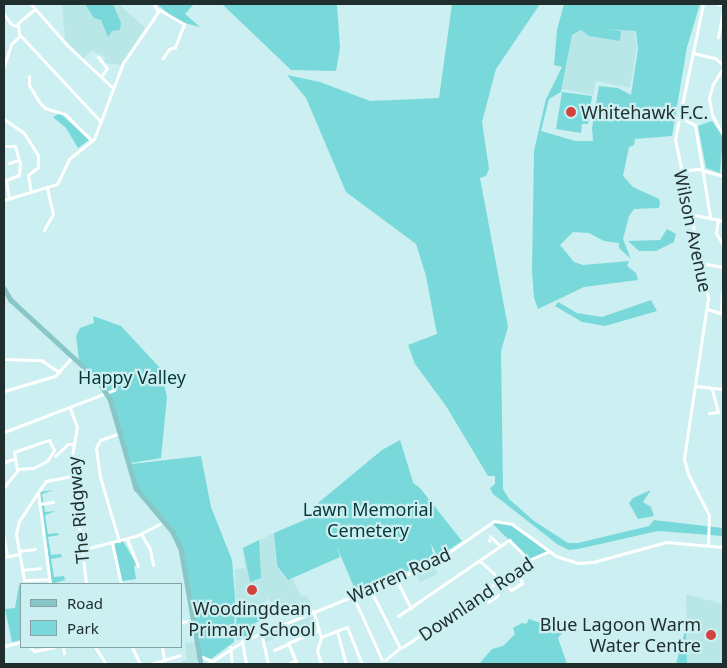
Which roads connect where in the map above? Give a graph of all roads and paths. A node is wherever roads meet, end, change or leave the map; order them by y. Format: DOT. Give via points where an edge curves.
graph roads {
  1 [pos="31,4"];
  2 [pos="155,4"];
  3 [pos="703,4"];
  4 [pos="718,4"];
  5 [pos="723,5"];
  6 [pos="35,9"];
  7 [pos="158,10"];
  8 [pos="723,11"];
  9 [pos="4,14"];
  10 [pos="17,26"];
  11 [pos="20,36"];
  12 [pos="718,37"];
  13 [pos="4,52"];
  14 [pos="8,53"];
  15 [pos="692,53"];
  16 [pos="98,57"];
  17 [pos="163,58"];
  18 [pos="4,66"];
  19 [pos="723,66"];
  20 [pos="29,76"];
  21 [pos="101,77"];
  22 [pos="113,88"];
  23 [pos="679,117"];
  24 [pos="4,119"];
  25 [pos="101,122"];
  26 [pos="723,134"];
  27 [pos="92,141"];
  28 [pos="4,146"];
  29 [pos="723,159"];
  30 [pos="19,160"];
  31 [pos="9,163"];
  32 [pos="704,170"];
  33 [pos="681,171"];
  34 [pos="723,177"];
  35 [pos="48,187"];
  36 [pos="31,192"];
  37 [pos="9,198"];
  38 [pos="4,200"];
  39 [pos="690,214"];
  40 [pos="710,216"];
  41 [pos="718,219"];
  42 [pos="723,221"];
  43 [pos="46,228"];
  44 [pos="723,245"];
  45 [pos="700,263"];
  46 [pos="723,267"];
  47 [pos="4,288"];
  48 [pos="723,294"];
  49 [pos="707,308"];
  50 [pos="722,314"];
  51 [pos="72,357"];
  52 [pos="4,359"];
  53 [pos="58,372"];
  54 [pos="695,386"];
  55 [pos="712,388"];
  56 [pos="723,389"];
  57 [pos="114,390"];
  58 [pos="4,391"];
  59 [pos="107,394"];
  60 [pos="70,408"];
  61 [pos="709,413"];
  62 [pos="4,432"];
  63 [pos="120,433"];
  64 [pos="73,444"];
  65 [pos="57,453"];
  66 [pos="13,459"];
  67 [pos="4,462"];
  68 [pos="18,470"];
  69 [pos="72,476"];
  70 [pos="4,487"];
  71 [pos="38,492"];
  72 [pos="53,502"];
  73 [pos="30,503"];
  74 [pos="39,504"];
  75 [pos="160,524"];
  76 [pos="140,534"];
  77 [pos="4,537"];
  78 [pos="126,539"];
  79 [pos="490,540"];
  80 [pos="119,541"];
  81 [pos="112,543"];
  82 [pos="708,544"];
  83 [pos="500,546"];
  84 [pos="723,547"];
  85 [pos="35,549"];
  86 [pos="81,550"];
  87 [pos="549,551"];
  88 [pos="20,553"];
  89 [pos="5,557"];
  90 [pos="529,560"];
  91 [pos="481,562"];
  92 [pos="153,565"];
  93 [pos="138,566"];
  94 [pos="38,569"];
  95 [pos="517,569"];
  96 [pos="22,570"];
  97 [pos="49,579"];
  98 [pos="396,579"];
  99 [pos="501,580"];
  100 [pos="50,583"];
  101 [pos="86,583"];
  102 [pos="121,583"];
  103 [pos="370,589"];
  104 [pos="488,590"];
  105 [pos="511,590"];
  106 [pos="353,596"];
  107 [pos="493,599"];
  108 [pos="411,608"];
  109 [pos="313,611"];
  110 [pos="398,616"];
  111 [pos="194,620"];
  112 [pos="182,622"];
  113 [pos="318,630"];
  114 [pos="336,631"];
  115 [pos="261,633"];
  116 [pos="321,637"];
  117 [pos="242,641"];
  118 [pos="20,642"];
  119 [pos="288,644"];
  120 [pos="4,646"];
  121 [pos="230,647"];
  122 [pos="31,648"];
  123 [pos="49,648"];
  124 [pos="63,648"];
  125 [pos="96,648"];
  126 [pos="132,648"];
  127 [pos="162,648"];
  128 [pos="402,648"];
  129 [pos="274,650"];
  130 [pos="64,652"];
  131 [pos="178,655"];
  132 [pos="200,656"];
  133 [pos="164,658"];
  134 [pos="212,661"];
  135 [pos="296,662"];
  136 [pos="106,664"];
  137 [pos="139,664"];
  138 [pos="151,664"];
  139 [pos="201,664"];
  140 [pos="208,664"];
  141 [pos="232,664"];
  142 [pos="246,664"];
  143 [pos="268,664"];
  144 [pos="288,664"];
  145 [pos="321,664"];
  146 [pos="346,664"];
  147 [pos="362,664"];
  1 -- 6 [label="street"];
  2 -- 7 [label="street"];
  3 -- 15 [label="street, Wilson Avenue"];
  4 -- 5 [label="street"];
  6 -- 10 [label="street"];
  6 -- 21 [label="street"];
  7 -- 17 [label="street" via="184,24 174,48 169,49"];
  7 -- 22 [label="street" via="124,60 120,78"];
  8 -- 12 [label="street"];
  9 -- 10 [label="street" via="11,24"];
  10 -- 11 [label="street"];
  11 -- 14 [label="street"];
  11 -- 25 [label="street"];
  13 -- 14 [label="street"];
  14 -- 18 [label="street"];
  15 -- 19 [label="street" via="713,57"];
  15 -- 23 [label="street, Wilson Avenue"];
  16 -- 21 [label="street" via="103,59 107,69"];
  19 -- 26 [label="street" via="709,98 712,116"];
  20 -- 27 [label="street" via="29,85 40,103 45,108 65,114"];
  21 -- 22 [label="street"];
  22 -- 25 [label="street"];
  23 -- 32 [label="street" via="695,125"];
  23 -- 33 [label="street, Wilson Avenue" via="675,139"];
  24 -- 36 [label="street" via="24,133 38,155 39,166 28,175"];
  25 -- 27 [label="street"];
  27 -- 35 [label="street" via="72,156 59,182"];
  28 -- 30 [label="street" via="15,146"];
  29 -- 34 [label="street"];
  30 -- 31 [label="street"];
  30 -- 37 [label="street" via="19,175 9,176 6,182"];
  32 -- 33 [label="street"];
  32 -- 34 [label="street"];
  32 -- 40 [label="street"];
  33 -- 39 [label="street, Wilson Avenue"];
  35 -- 36 [label="street"];
  35 -- 43 [label="street" via="53,214"];
  36 -- 37 [label="street"];
  37 -- 38 [label="street"];
  39 -- 40 [label="street"];
  39 -- 45 [label="street, Wilson Avenue"];
  40 -- 41 [label="street"];
  41 -- 42 [label="street"];
  41 -- 44 [label="street" via="717,234"];
  45 -- 46 [label="street"];
  45 -- 49 [label="street, Wilson Avenue"];
  47 -- 51 [label="main road" via="11,300"];
  48 -- 50 [label="street"];
  49 -- 50 [label="street"];
  49 -- 54 [label="street, Wilson Avenue"];
  51 -- 53 [label="street"];
  51 -- 59 [label="main road"];
  52 -- 53 [label="street" via="41,360"];
  53 -- 58 [label="street"];
  54 -- 55 [label="street"];
  54 -- 82 [label="street, Wilson Avenue" via="684,461 709,515"];
  55 -- 56 [label="street"];
  55 -- 61 [label="street" via="719,414"];
  57 -- 59 [label="street"];
  59 -- 60 [label="street"];
  59 -- 63 [label="main road"];
  60 -- 62 [label="street"];
  60 -- 64 [label="street, The Ridgway" via="77,427"];
  63 -- 80 [label="street" via="100,440 96,447 100,477"];
  63 -- 111 [label="main road" via="138,492 171,530 180,546"];
  64 -- 65 [label="street"];
  64 -- 69 [label="street, The Ridgway"];
  66 -- 67 [label="street"];
  66 -- 68 [label="street"];
  66 -- 68 [label="street" via="15,451 45,440 53,444 53,452 44,464"];
  68 -- 70 [label="street"];
  69 -- 71 [label="street" via="46,481"];
  69 -- 86 [label="street, The Ridgway"];
  71 -- 73 [label="street"];
  71 -- 74 [label="street"];
  72 -- 74 [label="street"];
  73 -- 74 [label="street"];
  73 -- 88 [label="street" via="17,526"];
  74 -- 97 [label="street"];
  75 -- 76 [label="street"];
  76 -- 78 [label="street"];
  76 -- 92 [label="street" via="150,549"];
  77 -- 89 [label="street"];
  78 -- 80 [label="street"];
  78 -- 93 [label="street"];
  79 -- 83 [label="street"];
  80 -- 81 [label="street"];
  81 -- 86 [label="street"];
  81 -- 102 [label="street"];
  82 -- 84 [label="street, Warren Road"];
  82 -- 87 [label="street, Warren Road" via="660,543 583,563 563,560"];
  83 -- 90 [label="street" via="509,540"];
  83 -- 91 [label="street" via="480,559"];
  85 -- 88 [label="street"];
  86 -- 101 [label="street, The Ridgway"];
  87 -- 90 [label="street, Downland Road"];
  87 -- 98 [label="street, Warren Road" via="512,524 494,521 445,557"];
  88 -- 89 [label="street"];
  88 -- 96 [label="street"];
  90 -- 95 [label="street, Downland Road"];
  91 -- 99 [label="street"];
  91 -- 108 [label="street"];
  94 -- 96 [label="street"];
  95 -- 99 [label="street, Downland Road"];
  95 -- 105 [label="street" via="524,584"];
  96 -- 97 [label="street" via="26,582"];
  97 -- 100 [label="street"];
  98 -- 103 [label="street, Warren Road"];
  98 -- 108 [label="street"];
  99 -- 104 [label="street, Downland Road"];
  103 -- 106 [label="street, Warren Road"];
  103 -- 128 [label="street"];
  104 -- 107 [label="street"];
  104 -- 128 [label="street, Downland Road"];
  106 -- 109 [label="street, Warren Road"];
  106 -- 128 [label="street, Downland Road" via="384,660"];
  108 -- 110 [label="street"];
  109 -- 113 [label="street"];
  109 -- 115 [label="street, Warren Road"];
  111 -- 112 [label="street"];
  111 -- 132 [label="main road"];
  113 -- 116 [label="street"];
  113 -- 119 [label="street"];
  114 -- 116 [label="street"];
  114 -- 146 [label="street"];
  114 -- 147 [label="street" via="347,627"];
  115 -- 117 [label="street, Warren Road"];
  115 -- 143 [label="street"];
  116 -- 145 [label="street" via="317,650"];
  117 -- 121 [label="street, Warren Road"];
  117 -- 142 [label="street"];
  118 -- 120 [label="street"];
  119 -- 129 [label="street"];
  119 -- 135 [label="street"];
  121 -- 134 [label="street, Warren Road"];
  121 -- 141 [label="street"];
  122 -- 123 [label="street" via="34,651"];
  124 -- 130 [label="street"];
  125 -- 136 [label="street"];
  126 -- 137 [label="street"];
  127 -- 133 [label="street"];
  131 -- 133 [label="street"];
  132 -- 134 [label="street"];
  132 -- 139 [label="main road"];
  133 -- 138 [label="street"];
  134 -- 140 [label="street, Warren Road"];
  135 -- 144 [label="street"];
}
